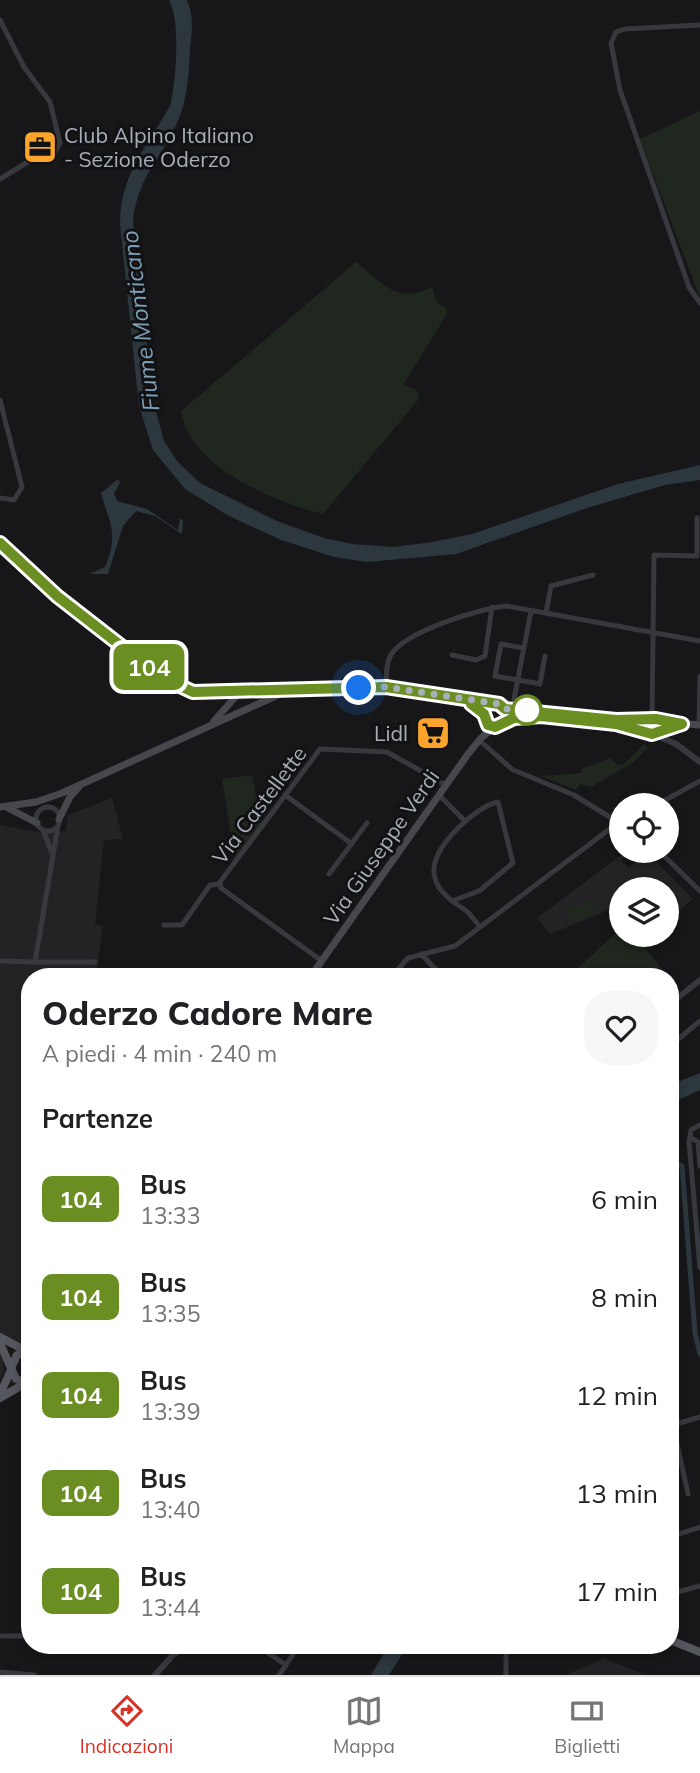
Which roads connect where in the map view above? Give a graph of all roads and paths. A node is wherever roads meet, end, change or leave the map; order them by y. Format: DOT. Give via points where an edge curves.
graph roads {
  1 [pos="0,20"];
  2 [pos="700,26"];
  3 [pos="0,179"];
  4 [pos="700,303"];
  5 [pos="0,400"];
  6 [pos="0,498"];
  7 [pos="698,518"];
  8 [pos="0,543"];
  9 [pos="593,575"];
  10 [pos="492,607"];
  11 [pos="531,611"];
  12 [pos="546,613"];
  13 [pos="653,632"];
  14 [pos="700,641"];
  15 [pos="523,648"];
  16 [pos="452,655"];
  17 [pos="545,656"];
  18 [pos="700,676"];
  19 [pos="517,680"];
  20 [pos="386,687"];
  21 [pos="290,691"];
  22 [pos="208,693"];
  23 [pos="239,693"];
  24 [pos="464,699"];
  25 [pos="514,699"];
  26 [pos="495,704"];
  27 [pos="505,709"];
  28 [pos="237,711"];
  29 [pos="219,714"];
  30 [pos="485,718"];
  31 [pos="648,720"];
  32 [pos="213,722"];
  33 [pos="506,722"];
  34 [pos="700,725"];
  35 [pos="495,727"];
  36 [pos="662,727"];
  37 [pos="645,731"];
  38 [pos="653,734"];
  39 [pos="480,739"];
  40 [pos="667,740"];
  41 [pos="700,762"];
  42 [pos="700,781"];
  43 [pos="82,783"];
  44 [pos="446,785"];
  45 [pos="678,793"];
  46 [pos="285,794"];
  47 [pos="439,795"];
  48 [pos="3,807"];
  49 [pos="609,816"];
  50 [pos="59,820"];
  51 [pos="464,820"];
  52 [pos="368,823"];
  53 [pos="40,826"];
  54 [pos="609,831"];
  55 [pos="352,844"];
  56 [pos="53,860"];
  57 [pos="671,863"];
  58 [pos="329,874"];
  59 [pos="220,884"];
  60 [pos="700,891"];
  61 [pos="452,901"];
  62 [pos="164,925"];
  63 [pos="480,927"];
  64 [pos="421,954"];
  65 [pos="0,961"];
  66 [pos="322,961"];
  67 [pos="35,962"];
  68 [pos="95,962"];
  69 [pos="317,968"];
  70 [pos="398,968"];
  71 [pos="434,968"];
  72 [pos="700,980"];
  73 [pos="679,997"];
  74 [pos="700,1021"];
  75 [pos="679,1038"];
  76 [pos="700,1125"];
  77 [pos="690,1137"];
  78 [pos="700,1166"];
  79 [pos="697,1215"];
  80 [pos="700,1267"];
  81 [pos="0,1337"];
  82 [pos="0,1343"];
  83 [pos="21,1347"];
  84 [pos="21,1354"];
  85 [pos="11,1369"];
  86 [pos="21,1381"];
  87 [pos="21,1387"];
  88 [pos="0,1396"];
  89 [pos="700,1417"];
  90 [pos="679,1423"];
  91 [pos="679,1455"];
  92 [pos="688,1494"];
  93 [pos="700,1527"];
  94 [pos="679,1534"];
  95 [pos="700,1586"];
  96 [pos="679,1592"];
  97 [pos="0,1636"];
  98 [pos="21,1636"];
  99 [pos="679,1644"];
  100 [pos="700,1652"];
  101 [pos="176,1654"];
  102 [pos="270,1654"];
  103 [pos="293,1654"];
  104 [pos="506,1654"];
  105 [pos="286,1665"];
  106 [pos="0,1672"];
  107 [pos="34,1675"];
  108 [pos="155,1675"];
  109 [pos="279,1675"];
  110 [pos="506,1675"];
  1 -- 3 [label="street" via="24,67 50,102 60,143 54,154 32,159"];
  2 -- 4 [label="street" via="625,29 617,32 611,43 620,90 689,287"];
  5 -- 6 [label="street" via="22,488 14,500"];
  7 -- 13 [label="street" via="697,555 654,555"];
  8 -- 22 [label="main road" via="57,596 161,677 179,687"];
  9 -- 12 [label="street" via="551,586"];
  10 -- 11 [label="street"];
  10 -- 16 [label="street" via="485,656 477,660"];
  10 -- 20 [label="street" via="451,620 397,647 388,663"];
  11 -- 12 [label="street"];
  11 -- 15 [label="street"];
  12 -- 13 [label="street"];
  13 -- 14 [label="street"];
  13 -- 31 [label="street"];
  15 -- 19 [label="street"];
  15 -- 19 [label="street" via="500,644 495,676"];
  17 -- 19 [label="street" via="540,684"];
  18 -- 34 [label="street"];
  19 -- 25 [label="street"];
  20 -- 21 [label="main road"];
  20 -- 24 [label="main road"];
  21 -- 23 [label="main road"];
  21 -- 28 [label="main road"];
  22 -- 23 [label="main road"];
  22 -- 29 [label="main road" via="220,703"];
  23 -- 28 [label="main road" via="244,700"];
  23 -- 29 [label="main road"];
  24 -- 26 [label="main road"];
  24 -- 30 [label="main road"];
  26 -- 27 [label="main road"];
  26 -- 30 [label="main road" via="488,707"];
  27 -- 31 [label="main road"];
  27 -- 33 [label="main road"];
  28 -- 32 [label="main road"];
  29 -- 32 [label="main road"];
  30 -- 35 [label="main road"];
  30 -- 39 [label="main road, Via Giuseppe Verdi"];
  31 -- 36 [label="main road"];
  31 -- 37 [label="main road" via="642,725"];
  32 -- 43 [label="main road"];
  33 -- 35 [label="main road"];
  33 -- 37 [label="main road" via="554,716"];
  34 -- 36 [label="main road"];
  35 -- 39 [label="main road, Via Giuseppe Verdi"];
  36 -- 38 [label="main road"];
  36 -- 40 [label="street"];
  37 -- 38 [label="main road"];
  38 -- 40 [label="street"];
  39 -- 44 [label="main road, Via Giuseppe Verdi"];
  39 -- 49 [label="street" via="515,770 574,795"];
  40 -- 41 [label="street"];
  42 -- 45 [label="street"];
  43 -- 48 [label="main road" via="49,798"];
  43 -- 50 [label="main road"];
  44 -- 46 [label="street, Via Castellette" via="387,752 320,749"];
  44 -- 47 [label="main road, Via Giuseppe Verdi"];
  46 -- 55 [label="street"];
  46 -- 59 [label="street, Via Castellette"];
  47 -- 51 [label="street"];
  47 -- 66 [label="main road, Via Giuseppe Verdi"];
  48 -- 53 [label="main road"];
  50 -- 53 [label="street" via="52,830"];
  50 -- 53 [label="street" via="55,810 46,807 37,813"];
  50 -- 56 [label="street"];
  51 -- 61 [label="street" via="434,868 436,884"];
  51 -- 61 [label="street" via="498,802 514,859 510,868 479,891"];
  52 -- 55 [label="street"];
  53 -- 56 [label="street"];
  54 -- 63 [label="street"];
  55 -- 58 [label="street"];
  56 -- 67 [label="street"];
  57 -- 60 [label="street"];
  59 -- 62 [label="street" via="210,886 182,925"];
  59 -- 66 [label="street, Via Castellette"];
  61 -- 63 [label="street"];
  63 -- 64 [label="street" via="454,946"];
  64 -- 70 [label="street" via="404,960"];
  64 -- 71 [label="street"];
  65 -- 67 [label="street"];
  66 -- 69 [label="main road, Via Giuseppe Verdi"];
  67 -- 68 [label="street"];
  72 -- 73 [label="street"];
  74 -- 75 [label="street"];
  76 -- 77 [label="street" via="691,1130"];
  77 -- 78 [label="street" via="698,1142"];
  77 -- 79 [label="street"];
  79 -- 80 [label="street"];
  81 -- 83 [label="main road"];
  82 -- 85 [label="main road"];
  84 -- 85 [label="main road"];
  85 -- 86 [label="main road"];
  85 -- 88 [label="main road"];
  87 -- 88 [label="main road"];
  89 -- 90 [label="street"];
  91 -- 92 [label="street"];
  93 -- 94 [label="street"];
  95 -- 96 [label="street"];
  97 -- 98 [label="street"];
  99 -- 100 [label="main road"];
  101 -- 108 [label="street"];
  102 -- 105 [label="street"];
  103 -- 105 [label="street"];
  104 -- 110 [label="street"];
  105 -- 109 [label="street"];
  106 -- 107 [label="street"];
}
